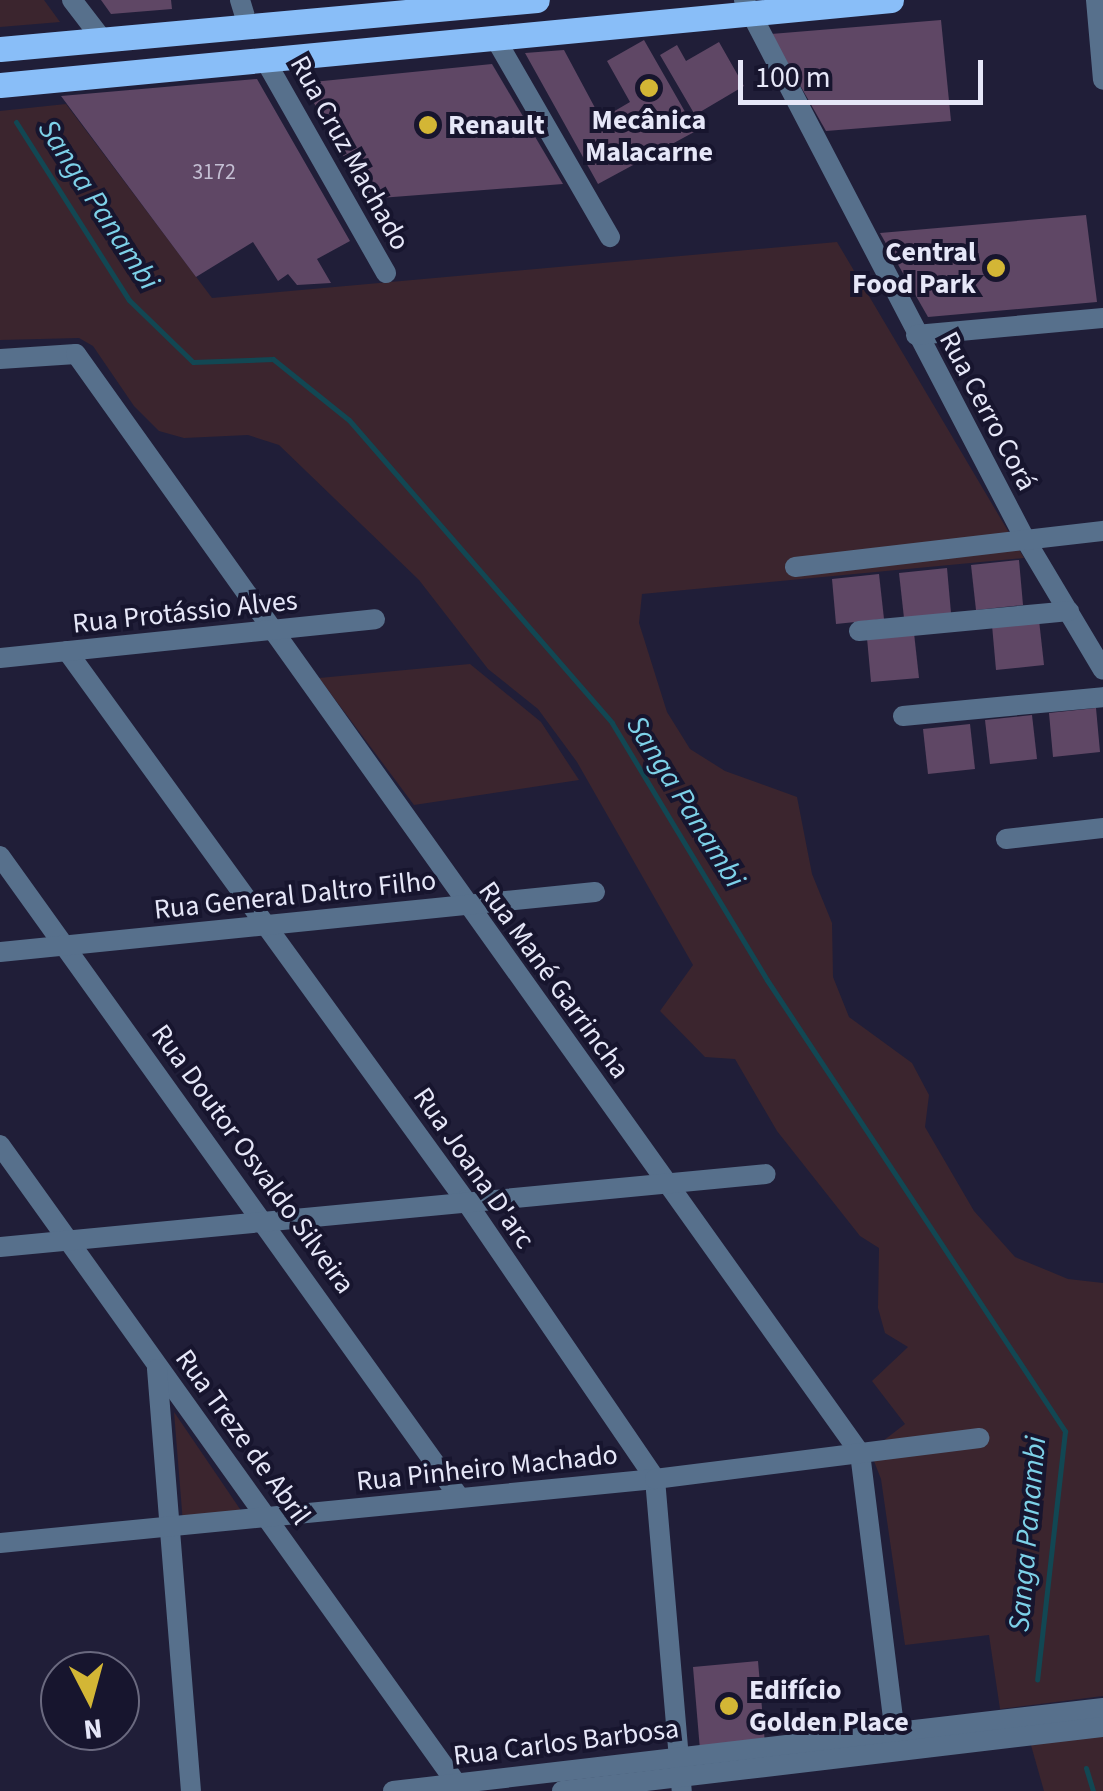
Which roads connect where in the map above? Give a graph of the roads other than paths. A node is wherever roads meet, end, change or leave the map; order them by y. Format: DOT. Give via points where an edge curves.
graph roads {
  1 [pos="72,0"];
  2 [pos="240,0"];
  3 [pos="537,0"];
  4 [pos="891,0"];
  5 [pos="1096,0"];
  6 [pos="741,5"];
  7 [pos="376,15"];
  8 [pos="248,26"];
  9 [pos="495,38"];
  10 [pos="102,39"];
  11 [pos="5,49"];
  12 [pos="304,56"];
  13 [pos="266,60"];
  14 [pos="0,77"];
  15 [pos="62,79"];
  16 [pos="1103,80"];
  17 [pos="0,85"];
  18 [pos="610,237"];
  19 [pos="386,273"];
  20 [pos="1103,318"];
  21 [pos="916,335"];
  22 [pos="0,360"];
  23 [pos="1103,530"];
  24 [pos="1025,538"];
  25 [pos="796,567"];
  26 [pos="1069,612"];
  27 [pos="375,619"];
  28 [pos="860,631"];
  29 [pos="269,632"];
  30 [pos="67,651"];
  31 [pos="0,658"];
  32 [pos="1103,670"];
  33 [pos="1103,696"];
  34 [pos="903,716"];
  35 [pos="1103,828"];
  36 [pos="1006,839"];
  37 [pos="0,856"];
  38 [pos="595,892"];
  39 [pos="466,906"];
  40 [pos="266,925"];
  41 [pos="64,946"];
  42 [pos="0,952"];
  43 [pos="0,1146"];
  44 [pos="766,1174"];
  45 [pos="667,1182"];
  46 [pos="466,1200"];
  47 [pos="267,1223"];
  48 [pos="70,1242"];
  49 [pos="0,1248"];
  50 [pos="157,1367"];
  51 [pos="979,1438"];
  52 [pos="860,1453"];
  53 [pos="655,1479"];
  54 [pos="459,1497"];
  55 [pos="269,1518"];
  56 [pos="168,1528"];
  57 [pos="0,1544"];
  58 [pos="1103,1708"];
  59 [pos="1103,1727"];
  60 [pos="896,1740"];
  61 [pos="679,1775"];
  62 [pos="452,1788"];
  63 [pos="190,1791"];
  64 [pos="394,1791"];
  65 [pos="562,1791"];
  1 -- 10 [label="street"];
  2 -- 8 [label="street"];
  3 -- 7 [label="main road"];
  4 -- 6 [label="main road"];
  5 -- 16 [label="street"];
  6 -- 9 [label="main road"];
  6 -- 21 [label="street, Rua Cerro Corá"];
  7 -- 8 [label="main road"];
  7 -- 12 [label="main road" via="387,31 380,38"];
  8 -- 10 [label="main road"];
  9 -- 12 [label="main road"];
  9 -- 18 [label="street"];
  10 -- 11 [label="main road"];
  10 -- 15 [label="main road" via="39,62 46,78"];
  11 -- 14 [label="main road" via="28,66"];
  12 -- 13 [label="main road"];
  13 -- 15 [label="main road"];
  13 -- 19 [label="street, Rua Cruz Machado"];
  15 -- 17 [label="main road"];
  20 -- 21 [label="street"];
  21 -- 24 [label="street, Rua Cerro Corá"];
  22 -- 29 [label="street, Rua Mané Garrincha" via="76,354"];
  23 -- 24 [label="street"];
  24 -- 25 [label="street"];
  24 -- 26 [label="street, Rua Cerro Corá"];
  26 -- 28 [label="street"];
  26 -- 32 [label="street, Rua Cerro Corá"];
  27 -- 29 [label="street, Rua Protássio Alves"];
  29 -- 30 [label="street, Rua Protássio Alves"];
  29 -- 39 [label="street, Rua Mané Garrincha"];
  30 -- 31 [label="street, Rua Protássio Alves"];
  30 -- 40 [label="street, Rua Joana D'arc"];
  33 -- 34 [label="street"];
  35 -- 36 [label="street"];
  37 -- 41 [label="street, Rua Doutor Osvaldo Silveira"];
  38 -- 39 [label="street, Rua General Daltro Filho"];
  39 -- 40 [label="street, Rua General Daltro Filho"];
  39 -- 45 [label="street, Rua Mané Garrincha"];
  40 -- 41 [label="street, Rua General Daltro Filho"];
  40 -- 46 [label="street, Rua Joana D'arc"];
  41 -- 42 [label="street, Rua General Daltro Filho"];
  41 -- 47 [label="street, Rua Doutor Osvaldo Silveira"];
  43 -- 48 [label="street, Rua Treze de Abril"];
  44 -- 45 [label="street"];
  45 -- 46 [label="street"];
  45 -- 52 [label="street, Rua Mané Garrincha"];
  46 -- 47 [label="street"];
  46 -- 53 [label="street, Rua Joana D'arc"];
  47 -- 48 [label="street"];
  47 -- 54 [label="street, Rua Doutor Osvaldo Silveira"];
  48 -- 49 [label="street"];
  48 -- 50 [label="street, Rua Treze de Abril"];
  50 -- 55 [label="street, Rua Treze de Abril"];
  50 -- 56 [label="street"];
  51 -- 52 [label="street, Rua Pinheiro Machado"];
  52 -- 53 [label="street, Rua Pinheiro Machado"];
  52 -- 60 [label="street, Rua Mané Garrincha"];
  53 -- 54 [label="street, Rua Pinheiro Machado"];
  53 -- 61 [label="street, Rua Joana D'arc"];
  54 -- 55 [label="street, Rua Pinheiro Machado"];
  55 -- 56 [label="street, Rua Pinheiro Machado"];
  55 -- 62 [label="street, Rua Treze de Abril" via="442,1762"];
  56 -- 57 [label="street, Rua Pinheiro Machado"];
  56 -- 63 [label="street"];
  58 -- 60 [label="street, Rua Carlos Barbosa"];
  59 -- 60 [label="street, Rua Carlos Barbosa"];
  60 -- 61 [label="street, Rua Carlos Barbosa"];
  61 -- 62 [label="street, Rua Carlos Barbosa"];
  61 -- 65 [label="street, Rua Carlos Barbosa"];
  62 -- 64 [label="street, Rua Carlos Barbosa"];
}
